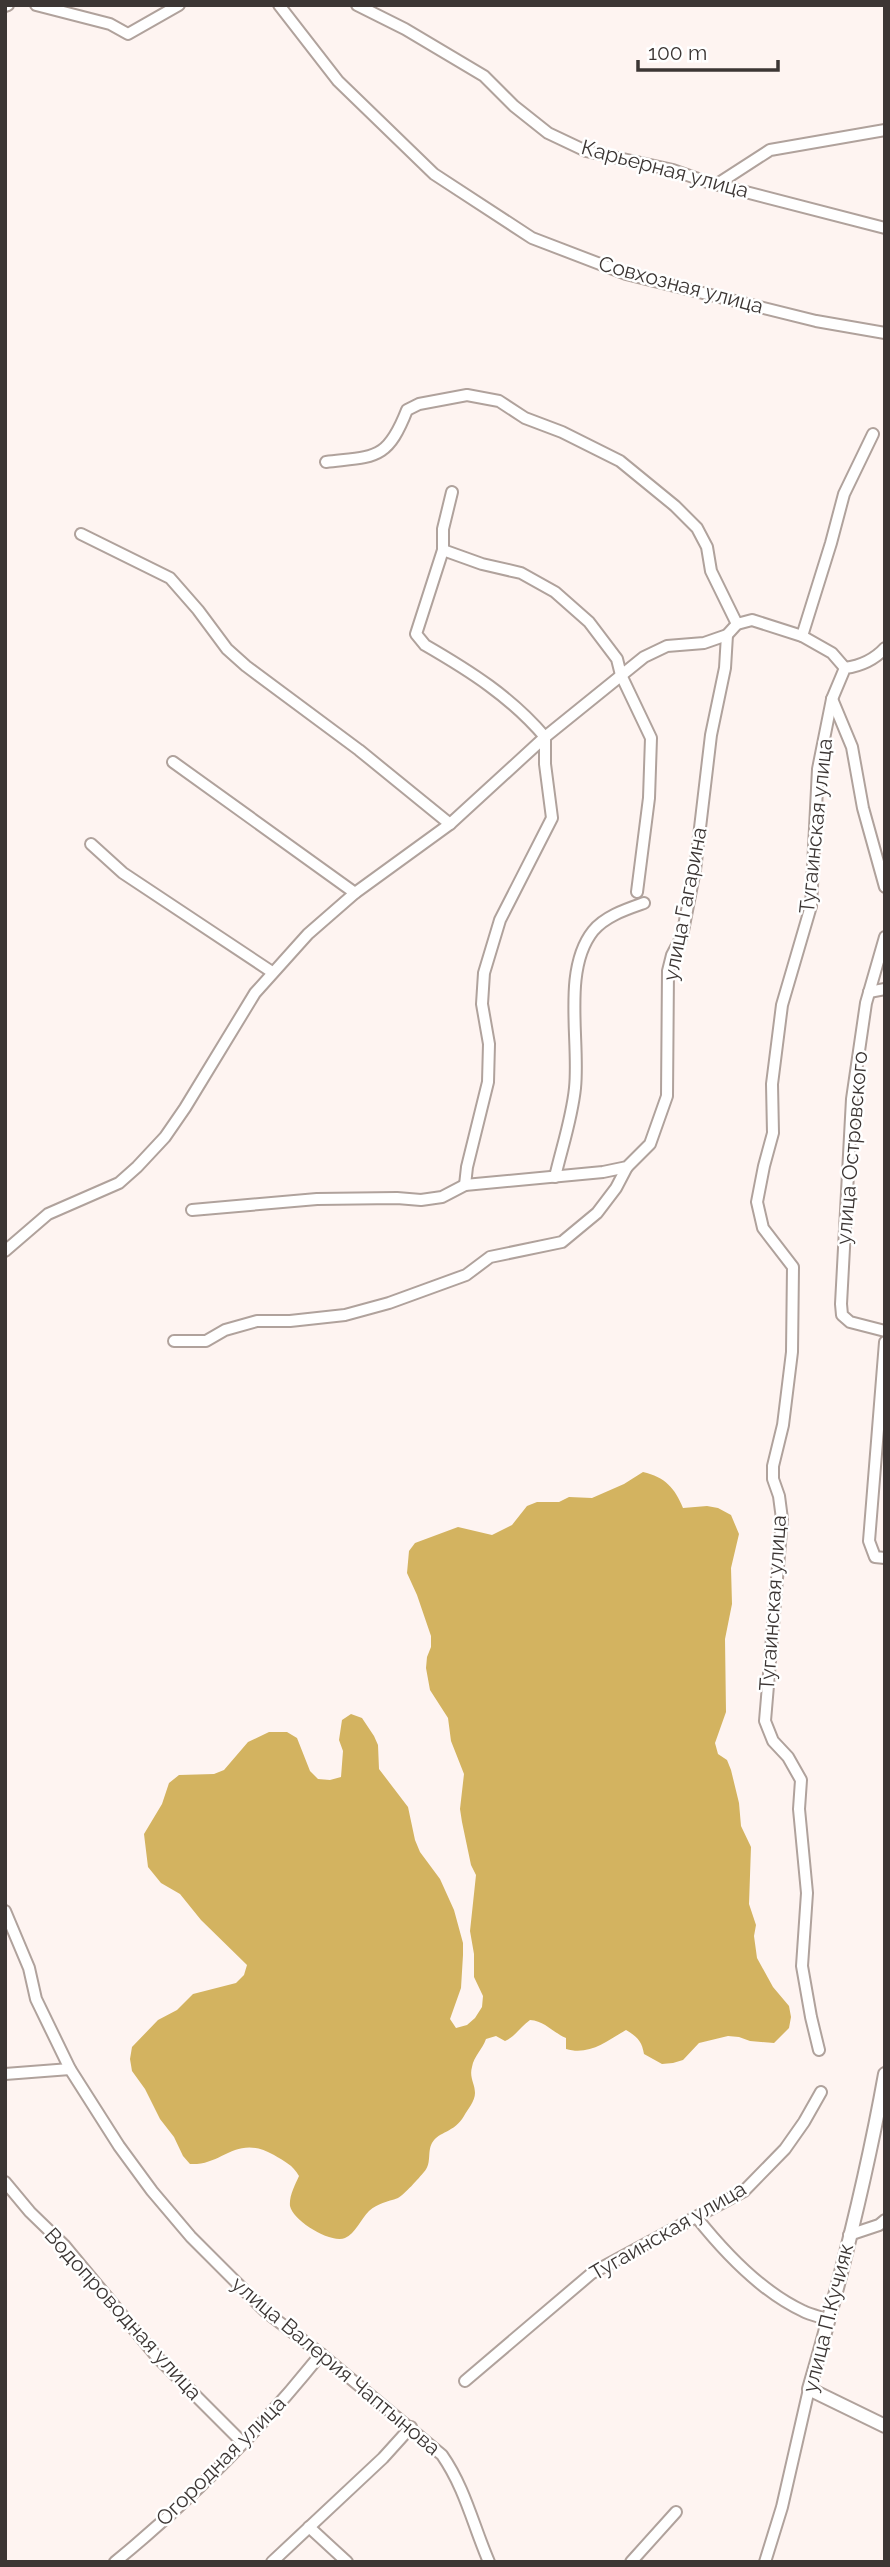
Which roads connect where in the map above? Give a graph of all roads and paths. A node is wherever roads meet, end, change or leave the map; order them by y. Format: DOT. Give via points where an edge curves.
graph roads {
  1 [pos="36,5"];
  2 [pos="179,5"];
  3 [pos="279,5"];
  4 [pos="357,5"];
  5 [pos="885,130"];
  6 [pos="719,183"];
  7 [pos="885,228"];
  8 [pos="885,333"];
  9 [pos="873,434"];
  10 [pos="326,462"];
  11 [pos="452,492"];
  12 [pos="81,534"];
  13 [pos="443,550"];
  14 [pos="737,624"];
  15 [pos="727,635"];
  16 [pos="802,636"];
  17 [pos="885,648"];
  18 [pos="845,668"];
  19 [pos="621,676"];
  20 [pos="832,699"];
  21 [pos="545,737"];
  22 [pos="173,762"];
  23 [pos="450,824"];
  24 [pos="92,844"];
  25 [pos="885,887"];
  26 [pos="355,892"];
  27 [pos="638,892"];
  28 [pos="644,903"];
  29 [pos="885,937"];
  30 [pos="272,972"];
  31 [pos="885,989"];
  32 [pos="869,992"];
  33 [pos="627,1167"];
  34 [pos="555,1177"];
  35 [pos="465,1185"];
  36 [pos="192,1210"];
  37 [pos="5,1251"];
  38 [pos="885,1331"];
  39 [pos="174,1341"];
  40 [pos="885,1342"];
  41 [pos="885,1558"];
  42 [pos="5,1911"];
  43 [pos="819,2050"];
  44 [pos="70,2069"];
  45 [pos="5,2074"];
  46 [pos="885,2074"];
  47 [pos="821,2092"];
  48 [pos="5,2182"];
  49 [pos="697,2218"];
  50 [pos="885,2220"];
  51 [pos="849,2235"];
  52 [pos="830,2320"];
  53 [pos="321,2354"];
  54 [pos="465,2381"];
  55 [pos="809,2389"];
  56 [pos="885,2426"];
  57 [pos="411,2427"];
  58 [pos="243,2443"];
  59 [pos="676,2512"];
  60 [pos="309,2527"];
  61 [pos="115,2562"];
  62 [pos="272,2562"];
  63 [pos="347,2562"];
  64 [pos="489,2562"];
  65 [pos="631,2562"];
  66 [pos="765,2562"];
  1 -- 2 [label="street" via="110,24 128,34"];
  3 -- 8 [label="street, Совхозная улица" via="338,81 434,174 532,238 626,274 816,321"];
  4 -- 6 [label="street, Карьерная улица" via="484,76 548,133 586,151"];
  5 -- 6 [label="street" via="770,150"];
  6 -- 7 [label="street, Карьерная улица"];
  9 -- 16 [label="street" via="844,494"];
  10 -- 14 [label="street" via="383,452 407,410 419,404 467,395 499,401 525,418 620,461 675,506 697,528 707,547 711,572"];
  11 -- 13 [label="street"];
  12 -- 23 [label="street" via="170,578 226,649"];
  13 -- 19 [label="street" via="521,573 555,592 596,631 617,659"];
  13 -- 21 [label="street" via="416,634 425,645 500,692"];
  14 -- 15 [label="street"];
  14 -- 16 [label="street" via="752,620"];
  15 -- 19 [label="street" via="704,643 667,646"];
  15 -- 33 [label="street, улица Гагарина" via="695,870 682,936 668,971 667,1096 650,1144"];
  16 -- 18 [label="street" via="832,653"];
  17 -- 18 [label="street" via="859,666"];
  18 -- 20 [label="street, Тугаинская улица"];
  19 -- 21 [label="street"];
  19 -- 27 [label="street" via="651,738"];
  20 -- 25 [label="street" via="852,747"];
  20 -- 43 [label="street, Тугаинская улица" via="818,769 811,906 782,1004 772,1084 774,1133 757,1202 763,1228 793,1266 792,1352 773,1466 782,1519 765,1721 773,1741 801,1780 799,1809 807,1893 802,1966"];
  21 -- 23 [label="street"];
  21 -- 35 [label="street" via="552,818 500,920 484,973 488,1082"];
  22 -- 26 [label="street"];
  23 -- 26 [label="street"];
  24 -- 30 [label="street" via="123,873"];
  26 -- 30 [label="street"];
  28 -- 34 [label="street" via="619,911 594,929 580,953 573,1013 575,1086"];
  29 -- 32 [label="street, улица Островского"];
  30 -- 37 [label="street" via="239,1016 185,1108 137,1167 119,1183 48,1214"];
  31 -- 32 [label="street"];
  32 -- 38 [label="street, улица Островского" via="852,1099 841,1304 842,1315 850,1322"];
  33 -- 34 [label="street"];
  33 -- 39 [label="street, улица Гагарина" via="597,1213 562,1242 490,1257 466,1275 345,1315 257,1321 206,1341"];
  34 -- 35 [label="street"];
  35 -- 36 [label="street" via="442,1197 421,1200 317,1199"];
  40 -- 41 [label="street" via="869,1541 875,1557"];
  42 -- 44 [label="street, улица Валерия Чаптынова" via="29,1968 36,1999"];
  44 -- 45 [label="street"];
  44 -- 53 [label="street, улица Валерия Чаптынова" via="119,2146 191,2237 267,2312"];
  46 -- 51 [label="street, улица П.Кучияк"];
  47 -- 49 [label="street, Тугаинская улица" via="785,2149 744,2191"];
  48 -- 58 [label="street, Водопроводная улица" via="157,2357"];
  49 -- 52 [label="street" via="766,2288 803,2311"];
  49 -- 54 [label="street, Тугаинская улица" via="592,2273"];
  50 -- 51 [label="street"];
  51 -- 52 [label="street, улица П.Кучияк"];
  52 -- 55 [label="street, улица П.Кучияк"];
  53 -- 57 [label="street, улица Валерия Чаптынова"];
  53 -- 58 [label="street, Огородная улица"];
  55 -- 56 [label="street"];
  55 -- 66 [label="street, улица П.Кучияк"];
  57 -- 60 [label="street"];
  57 -- 64 [label="street, улица Валерия Чаптынова" via="453,2470"];
  58 -- 61 [label="street, Огородная улица"];
  59 -- 65 [label="street"];
  60 -- 62 [label="street"];
  60 -- 63 [label="street"];
}
